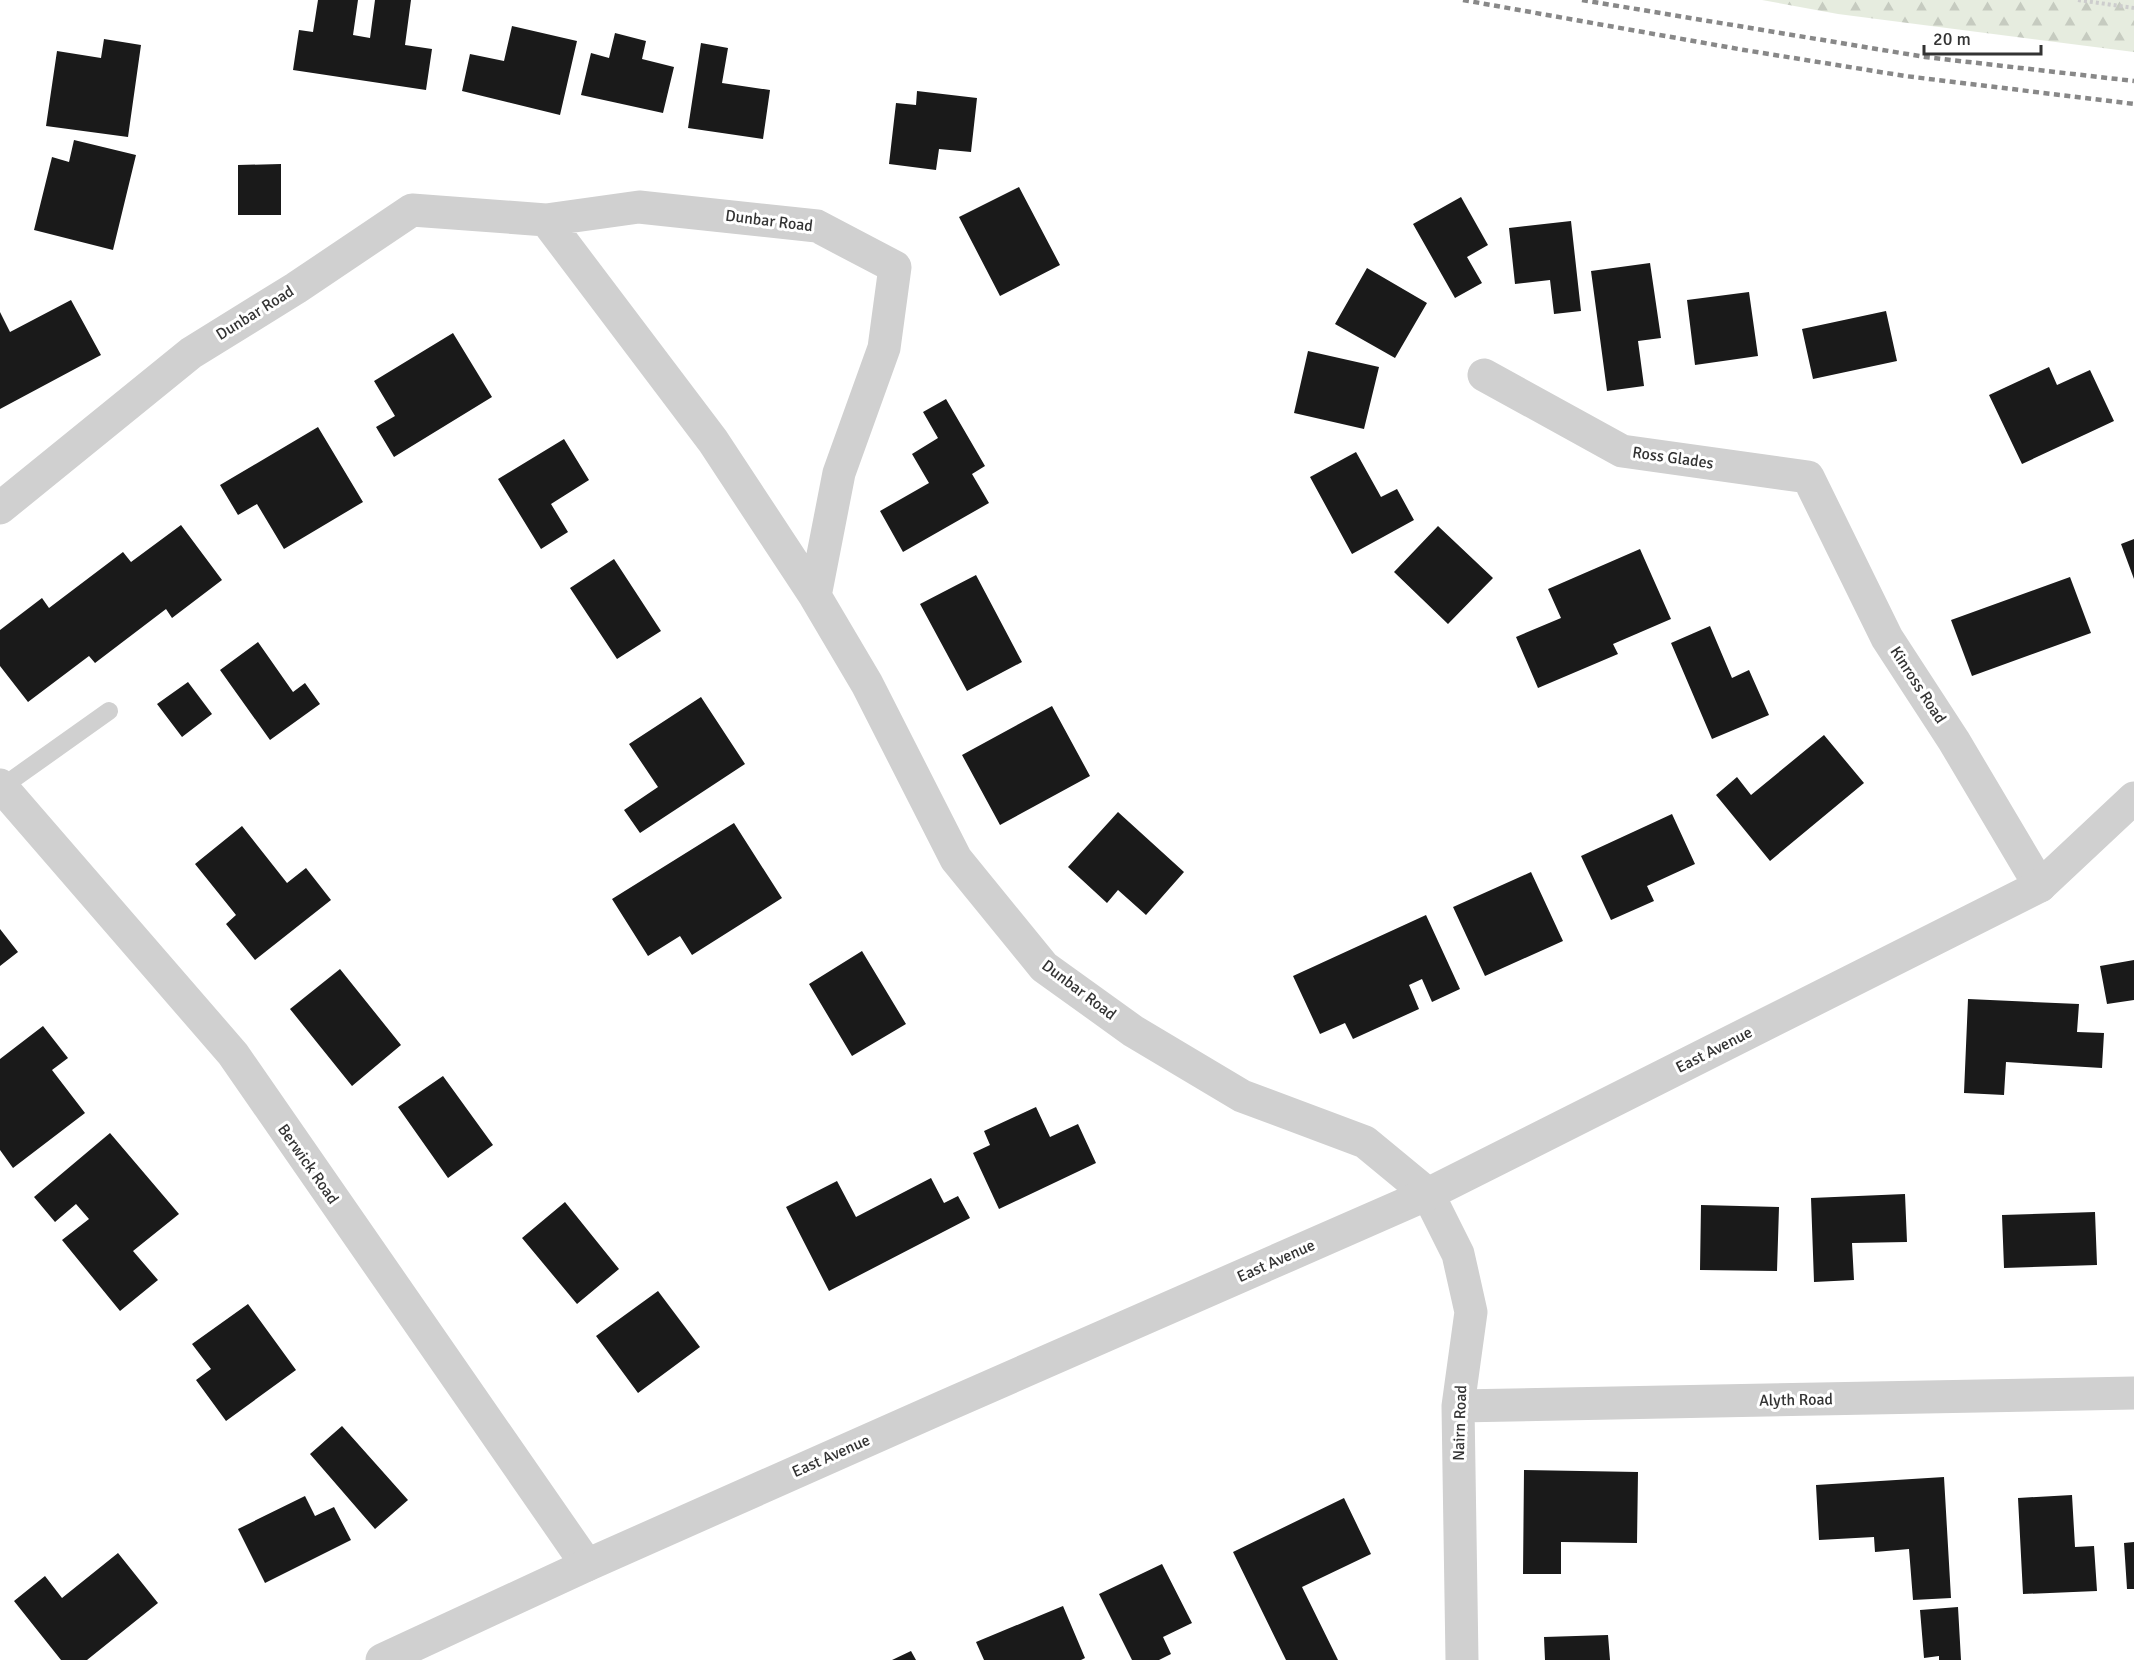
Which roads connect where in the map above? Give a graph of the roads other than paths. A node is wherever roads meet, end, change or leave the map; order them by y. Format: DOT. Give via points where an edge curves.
graph roads {
  1 [pos="546,220"];
  2 [pos="1484,375"];
  3 [pos="1808,477"];
  4 [pos="0,508"];
  5 [pos="815,596"];
  6 [pos="109,711"];
  7 [pos="1,786"];
  8 [pos="2134,798"];
  9 [pos="2040,885"];
  10 [pos="1428,1194"];
  11 [pos="2134,1393"];
  12 [pos="1458,1406"];
  13 [pos="587,1565"];
  14 [pos="382,1660"];
  15 [pos="1462,1660"];
  1 -- 4 [label="street, Dunbar Road" via="412,210 191,353"];
  1 -- 5 [label="street, Dunbar Road" via="713,441"];
  1 -- 5 [label="street, Dunbar Road" via="639,207 816,226 895,267 884,348 839,473"];
  2 -- 3 [label="street, Ross Glades" via="1622,451"];
  3 -- 9 [label="street, Kinross Road" via="1887,638"];
  5 -- 10 [label="street, Dunbar Road" via="867,684 956,859 1044,967 1133,1031 1242,1096 1365,1142"];
  6 -- 7 [label="lane"];
  7 -- 13 [label="street, Berwick Road" via="233,1054"];
  8 -- 9 [label="street, East Avenue"];
  9 -- 10 [label="street, East Avenue"];
  10 -- 12 [label="street, Nairn Road" via="1458,1254 1471,1312"];
  10 -- 13 [label="street, East Avenue"];
  11 -- 12 [label="street, Alyth Road"];
  12 -- 15 [label="street, Nairn Road"];
  13 -- 14 [label="street, East Avenue"];
}
